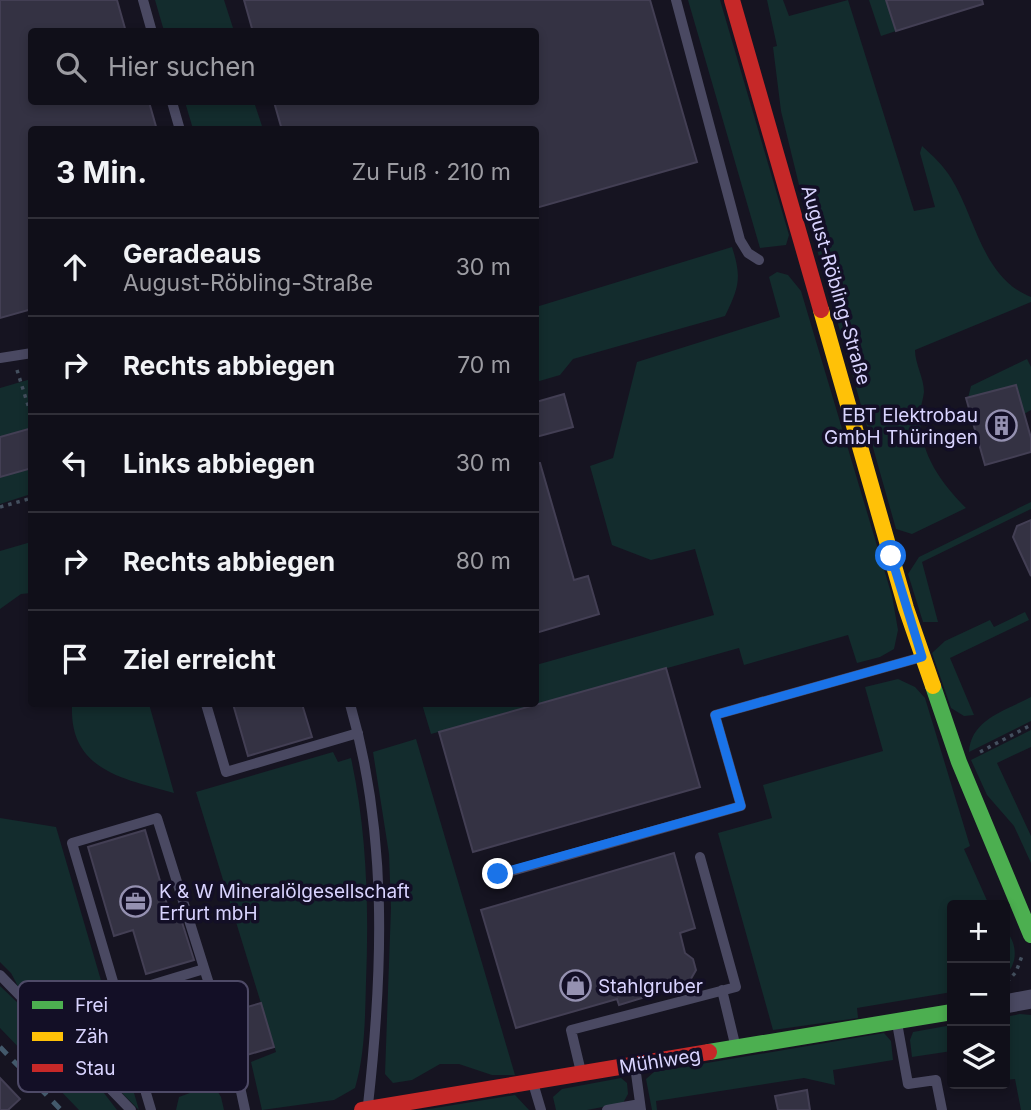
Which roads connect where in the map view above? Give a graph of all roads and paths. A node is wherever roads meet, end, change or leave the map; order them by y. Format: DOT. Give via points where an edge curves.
graph roads {
  1 [pos="143,0"];
  2 [pos="676,0"];
  3 [pos="732,0"];
  4 [pos="151,28"];
  5 [pos="173,105"];
  6 [pos="179,126"];
  7 [pos="759,260"];
  8 [pos="28,354"];
  9 [pos="0,358"];
  10 [pos="13,358"];
  11 [pos="28,405"];
  12 [pos="28,499"];
  13 [pos="0,508"];
  14 [pos="922,657"];
  15 [pos="207,707"];
  16 [pos="350,707"];
  17 [pos="1031,725"];
  18 [pos="358,733"];
  19 [pos="959,762"];
  20 [pos="700,857"];
  21 [pos="498,874"];
  22 [pos="1031,935"];
  23 [pos="1031,953"];
  24 [pos="204,968"];
  25 [pos="0,975"];
  26 [pos="1010,978"];
  27 [pos="114,981"];
  28 [pos="163,981"];
  29 [pos="208,981"];
  30 [pos="722,990"];
  31 [pos="18,994"];
  32 [pos="1031,999"];
  33 [pos="1010,1003"];
  34 [pos="947,1013"];
  35 [pos="897,1021"];
  36 [pos="736,1049"];
  37 [pos="635,1065"];
  38 [pos="581,1074"];
  39 [pos="533,1083"];
  40 [pos="114,1092"];
  41 [pos="146,1092"];
  42 [pos="241,1092"];
  43 [pos="641,1107"];
  44 [pos="368,1109"];
  45 [pos="131,1110"];
  46 [pos="151,1110"];
  47 [pos="245,1110"];
  48 [pos="362,1110"];
  49 [pos="541,1110"];
  50 [pos="607,1110"];
  51 [pos="942,1110"];
  1 -- 4 [label="lane"];
  2 -- 7 [label="lane" via="740,240"];
  3 -- 14 [label="street, August-Röbling-Straße"];
  5 -- 6 [label="lane"];
  8 -- 10 [label="lane"];
  9 -- 10 [label="lane"];
  10 -- 11 [label="path"];
  12 -- 13 [label="path"];
  14 -- 19 [label="street, August-Röbling-Straße"];
  14 -- 21 [label="lane" via="715,715 741,806"];
  15 -- 18 [label="lane" via="226,772"];
  16 -- 18 [label="lane"];
  17 -- 19 [label="path"];
  18 -- 44 [label="lane" via="379,866 375,1045"];
  19 -- 22 [label="street, August-Röbling-Straße"];
  20 -- 30 [label="lane" via="736,987"];
  23 -- 26 [label="path" via="1021,957"];
  24 -- 27 [label="lane" via="157,818 72,842"];
  24 -- 28 [label="lane"];
  24 -- 29 [label="lane"];
  25 -- 31 [label="lane"];
  30 -- 36 [label="lane"];
  30 -- 38 [label="lane" via="571,1030"];
  32 -- 33 [label="street"];
  34 -- 35 [label="street, Mühlweg"];
  35 -- 36 [label="street, Mühlweg"];
  35 -- 51 [label="lane" via="908,1084 936,1080"];
  36 -- 37 [label="street, Mühlweg"];
  37 -- 38 [label="street, Mühlweg"];
  37 -- 43 [label="lane"];
  38 -- 39 [label="street, Mühlweg"];
  39 -- 44 [label="street, Mühlweg"];
  39 -- 49 [label="lane"];
  40 -- 45 [label="lane"];
  41 -- 46 [label="lane"];
  42 -- 47 [label="lane"];
  43 -- 50 [label="lane"];
  44 -- 48 [label="street, Mühlweg"];
}
